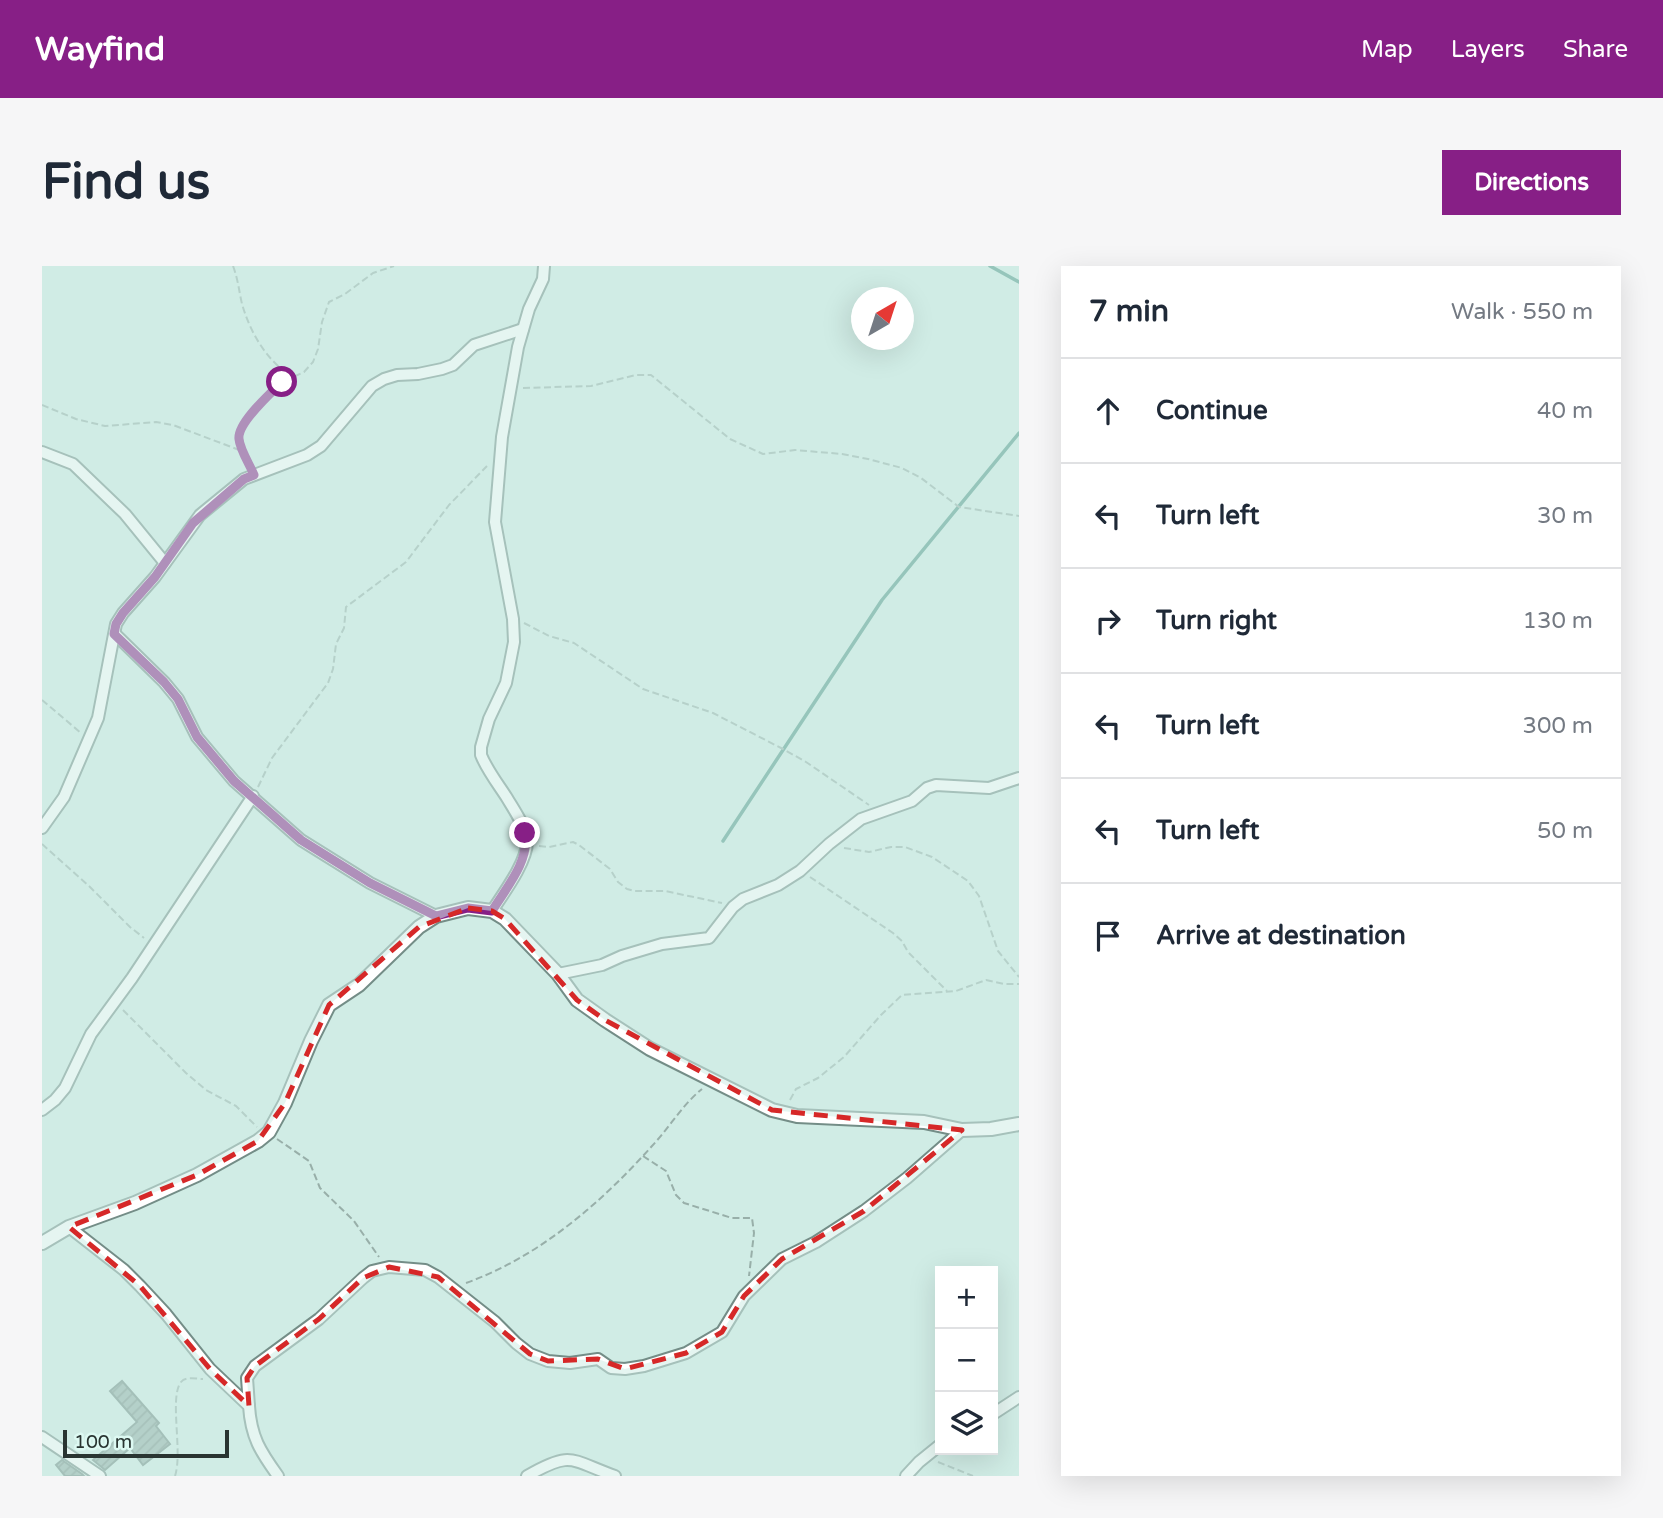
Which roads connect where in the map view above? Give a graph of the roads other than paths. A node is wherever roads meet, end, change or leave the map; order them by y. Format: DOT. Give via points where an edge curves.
graph roads {
  1 [pos="544,266"];
  2 [pos="555,266"];
  3 [pos="543,279"];
  4 [pos="523,329"];
  5 [pos="42,452"];
  6 [pos="165,563"];
  7 [pos="114,634"];
  8 [pos="1019,778"];
  9 [pos="253,796"];
  10 [pos="42,828"];
  11 [pos="492,911"];
  12 [pos="436,916"];
  13 [pos="558,974"];
  14 [pos="42,1110"];
  15 [pos="1019,1124"];
  16 [pos="962,1130"];
  17 [pos="69,1227"];
  18 [pos="42,1243"];
  19 [pos="1019,1397"];
  20 [pos="249,1405"];
  21 [pos="998,1411"];
  22 [pos="42,1437"];
  23 [pos="935,1449"];
  24 [pos="99,1476"];
  25 [pos="278,1476"];
  26 [pos="527,1476"];
  27 [pos="615,1476"];
  28 [pos="906,1476"];
  1 -- 3 [label="street"];
  2 -- 3 [label="street"];
  3 -- 4 [label="street"];
  4 -- 6 [label="street" via="474,345 453,365 397,375 372,386 321,446 244,479 200,515"];
  4 -- 11 [label="street" via="509,388 495,522 514,642 506,683 489,719 481,755 511,804 527,842"];
  5 -- 6 [label="street" via="66,460 80,471 125,514"];
  6 -- 7 [label="street" via="123,613"];
  7 -- 9 [label="street" via="164,682 197,737"];
  7 -- 10 [label="street" via="98,718 64,797"];
  8 -- 13 [label="street" via="989,788 927,788 912,801 861,819 800,871 743,899 709,938 662,944"];
  9 -- 12 [label="street" via="320,853"];
  9 -- 14 [label="street" via="91,1034 65,1088"];
  11 -- 12 [label="street" via="468,908"];
  11 -- 13 [label="street"];
  12 -- 17 [label="street" via="359,985 329,1005 267,1133 197,1175"];
  13 -- 16 [label="street" via="577,1000 650,1049 772,1110 797,1116 924,1122"];
  15 -- 16 [label="street"];
  16 -- 20 [label="street" via="864,1211 782,1259 744,1297 722,1332 686,1353 625,1369 611,1368 598,1359 548,1361 530,1354 454,1287 425,1270 389,1267 372,1271 319,1320 255,1366 247,1378"];
  17 -- 18 [label="street"];
  17 -- 20 [label="street" via="124,1270 217,1376"];
  19 -- 21 [label="street"];
  20 -- 25 [label="street" via="250,1427 258,1447"];
  22 -- 24 [label="street"];
  23 -- 28 [label="street"];
  26 -- 27 [label="street" via="560,1459"];
}
